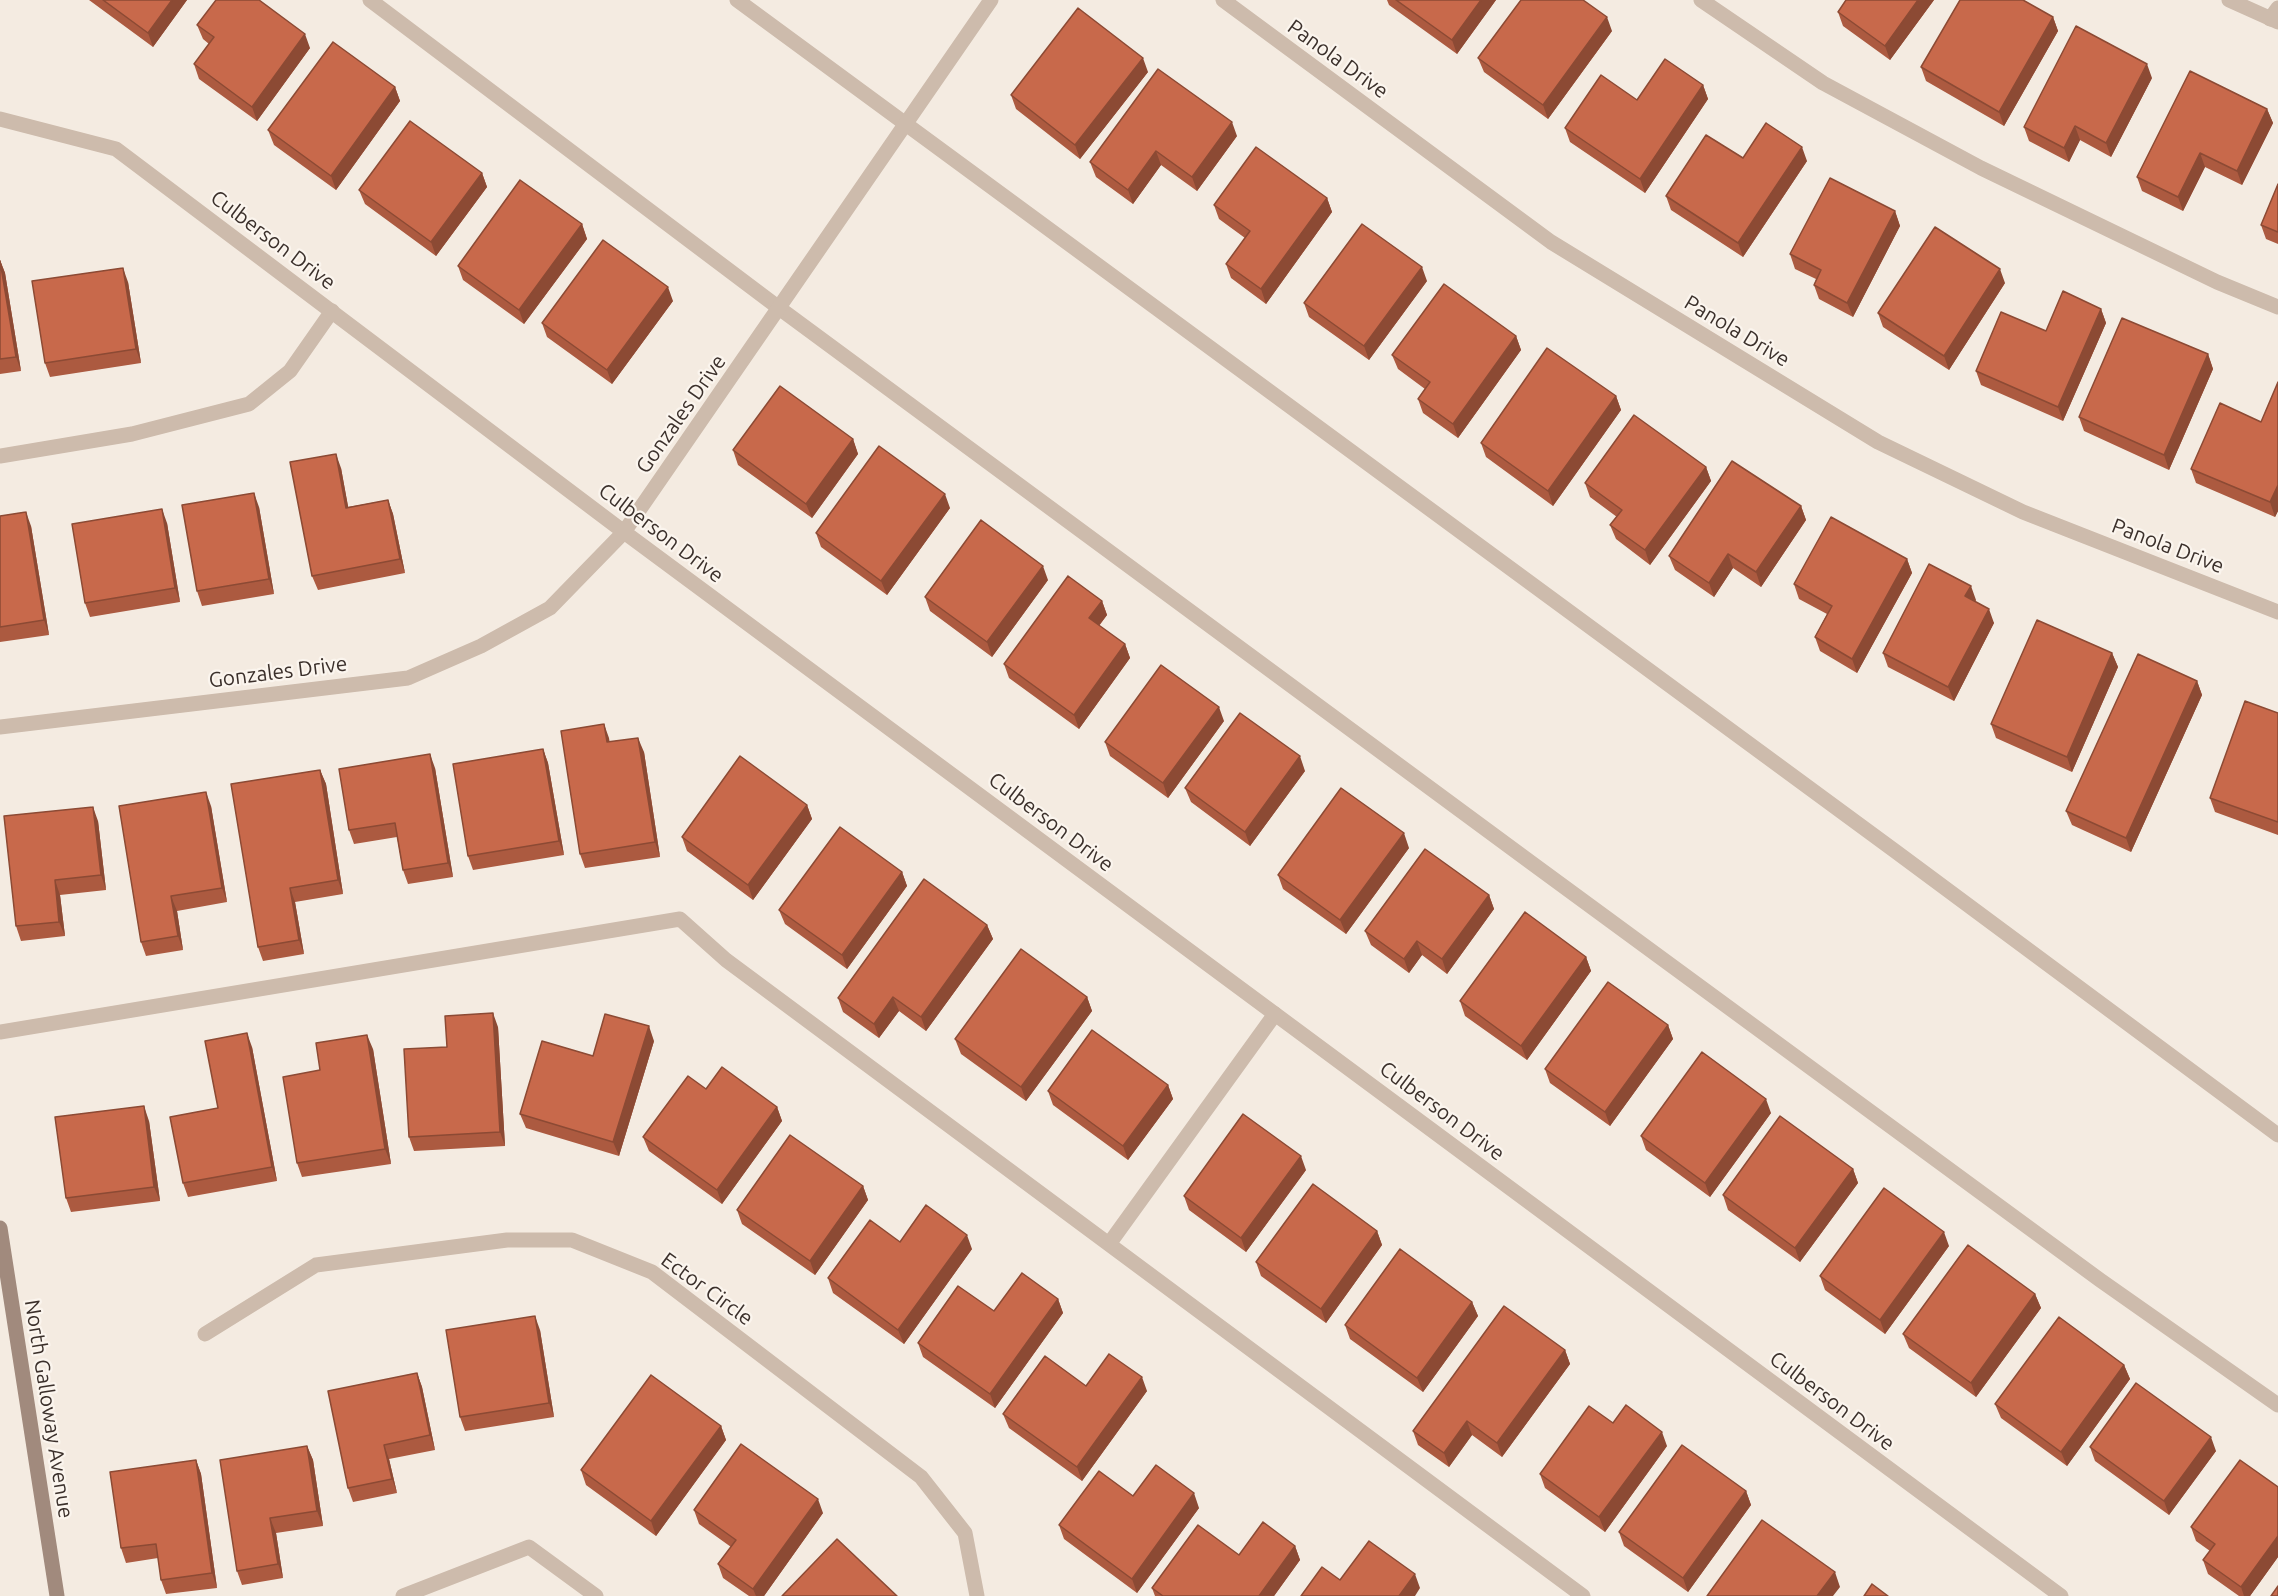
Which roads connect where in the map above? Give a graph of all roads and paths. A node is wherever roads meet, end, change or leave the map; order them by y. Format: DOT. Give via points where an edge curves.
graph roads {
  1 [pos="370,0"];
  2 [pos="737,0"];
  3 [pos="991,0"];
  4 [pos="1223,0"];
  5 [pos="1701,0"];
  6 [pos="2229,0"];
  7 [pos="2275,16"];
  8 [pos="0,119"];
  9 [pos="905,125"];
  10 [pos="2278,307"];
  11 [pos="779,308"];
  12 [pos="332,311"];
  13 [pos="0,456"];
  14 [pos="624,532"];
  15 [pos="2278,612"];
  16 [pos="0,727"];
  17 [pos="1275,1014"];
  18 [pos="0,1032"];
  19 [pos="2278,1135"];
  20 [pos="0,1228"];
  21 [pos="1109,1244"];
  22 [pos="205,1334"];
  23 [pos="2278,1405"];
  24 [pos="57,1596"];
  25 [pos="403,1596"];
  26 [pos="596,1596"];
  27 [pos="977,1596"];
  28 [pos="1583,1596"];
  29 [pos="2061,1596"];
  1 -- 11 [label="street"];
  2 -- 9 [label="street"];
  3 -- 9 [label="street, Gonzales Drive"];
  4 -- 15 [label="street, Panola Drive" via="1551,242 1878,442 2023,512"];
  5 -- 10 [label="street" via="1823,83 1970,162 2217,282"];
  6 -- 7 [label="street"];
  8 -- 12 [label="street, Culberson Drive" via="116,149"];
  9 -- 11 [label="street, Gonzales Drive"];
  9 -- 19 [label="street"];
  11 -- 14 [label="street, Gonzales Drive"];
  11 -- 23 [label="street" via="2100,1280"];
  12 -- 13 [label="street" via="290,371 249,404 132,434"];
  12 -- 14 [label="street, Culberson Drive"];
  14 -- 16 [label="street, Gonzales Drive" via="550,608 481,646 408,678"];
  14 -- 17 [label="street, Culberson Drive"];
  17 -- 21 [label="street"];
  17 -- 29 [label="street, Culberson Drive"];
  18 -- 21 [label="street" via="680,920 726,960"];
  20 -- 24 [label="main road, North Galloway Avenue"];
  21 -- 28 [label="street"];
  22 -- 27 [label="street, Ector Circle" via="316,1265 507,1240 572,1240 652,1272 921,1477 965,1533"];
  25 -- 26 [label="street" via="529,1547"];
}
